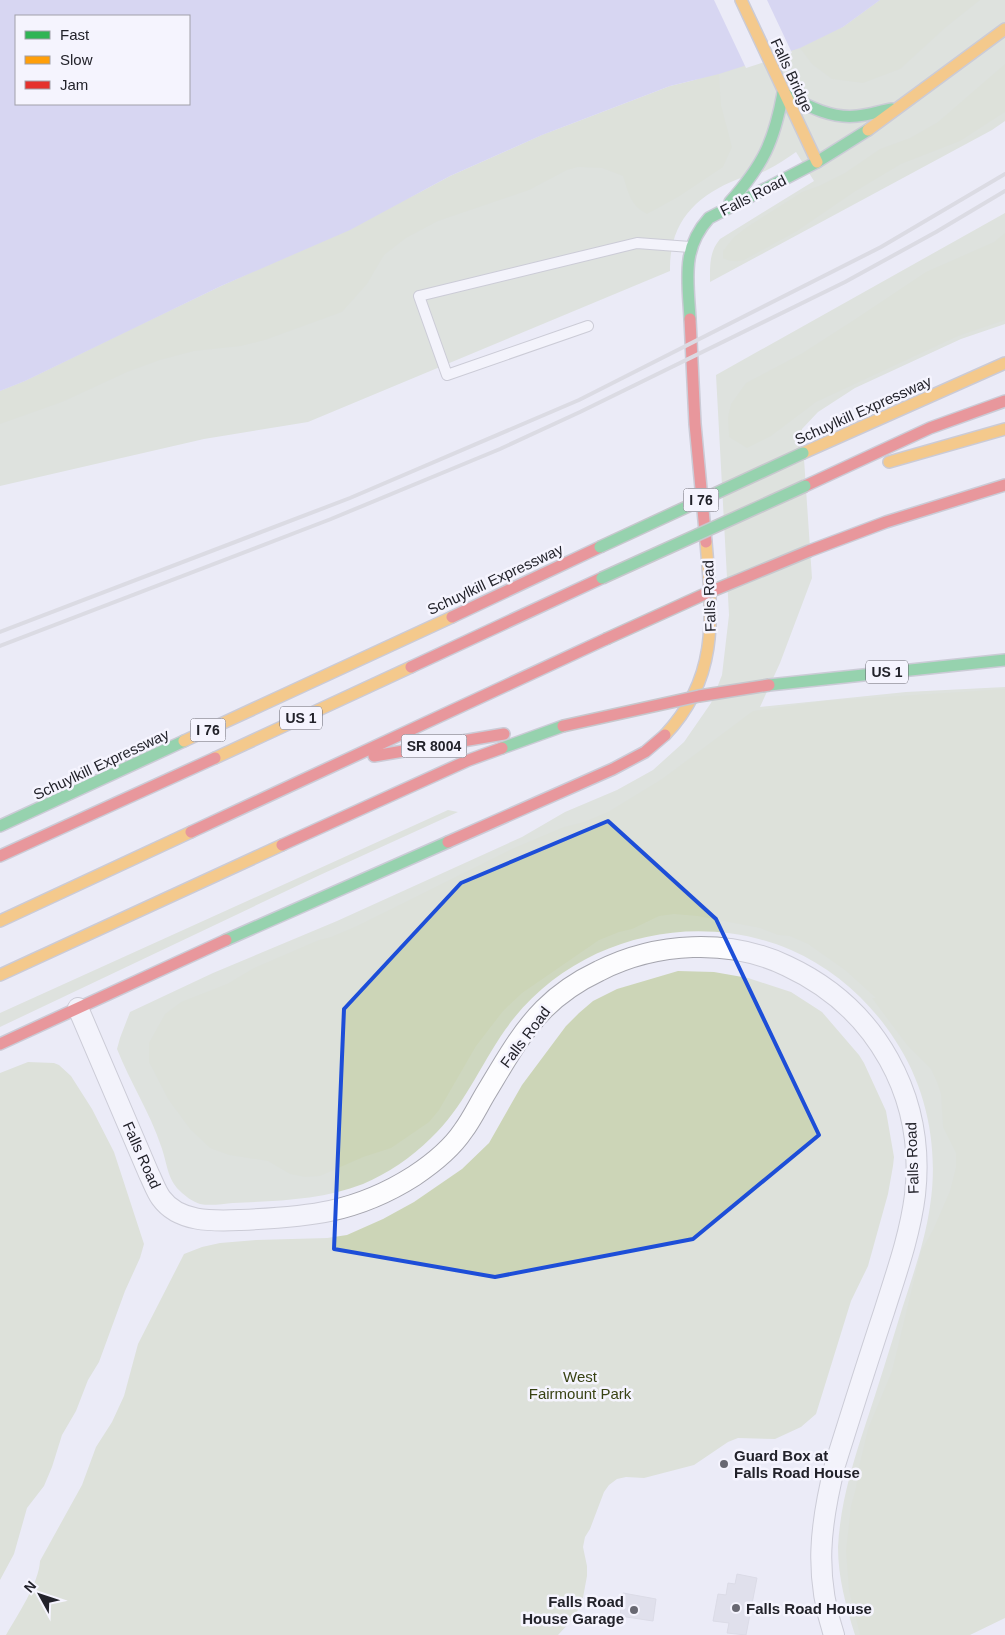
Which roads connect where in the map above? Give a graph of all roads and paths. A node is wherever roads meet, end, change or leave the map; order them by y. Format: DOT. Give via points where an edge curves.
graph roads {
  1 [pos="740,0"];
  2 [pos="1005,29"];
  3 [pos="783,93"];
  4 [pos="898,108"];
  5 [pos="817,162"];
  6 [pos="722,210"];
  7 [pos="690,247"];
  8 [pos="588,326"];
  9 [pos="1005,364"];
  10 [pos="1005,401"];
  11 [pos="1005,429"];
  12 [pos="1005,485"];
  13 [pos="805,486"];
  14 [pos="1005,660"];
  15 [pos="563,726"];
  16 [pos="338,763"];
  17 [pos="0,825"];
  18 [pos="0,856"];
  19 [pos="0,921"];
  20 [pos="0,975"];
  21 [pos="78,1008"];
  22 [pos="0,1044"];
  23 [pos="834,1635"];
  1 -- 3 [label="main road, Falls Bridge"];
  2 -- 4 [label="main road, Falls Road"];
  3 -- 4 [label="main road" via="820,111 841,116"];
  3 -- 5 [label="main road, Falls Bridge"];
  3 -- 6 [label="main road" via="771,143 763,160"];
  4 -- 5 [label="main road, Falls Road"];
  5 -- 6 [label="main road, Falls Road"];
  6 -- 7 [label="main road, Falls Road" via="700,226"];
  7 -- 8 [label="lane" via="636,243 419,296 447,375"];
  7 -- 21 [label="main road, Falls Road" via="688,282 694,406 711,620 706,664 682,714 649,749 613,769"];
  9 -- 17 [label="main road, Schuylkill Expressway / I 76, bridge" via="600,546"];
  10 -- 13 [label="main road, US 1" via="930,428"];
  11 -- 13 [label="main road"];
  12 -- 16 [label="main road, bridge" via="886,522 707,593"];
  13 -- 18 [label="main road, US 1, bridge"];
  14 -- 15 [label="main road, US 1, bridge" via="769,685 699,696"];
  15 -- 16 [label="main road, SR 8004"];
  15 -- 20 [label="main road, US 1" via="469,760"];
  16 -- 19 [label="main road"];
  21 -- 22 [label="main road"];
  21 -- 23 [label="street, Falls Road" via="162,1200 181,1214 208,1220 231,1220 309,1216 356,1205 421,1171 463,1133 510,1054 544,1008 581,981 624,960 676,948 736,950 780,962 818,982 837,997 868,1027 902,1086 913,1125 915,1194 906,1242 829,1489 821,1547 821,1574"];
}
